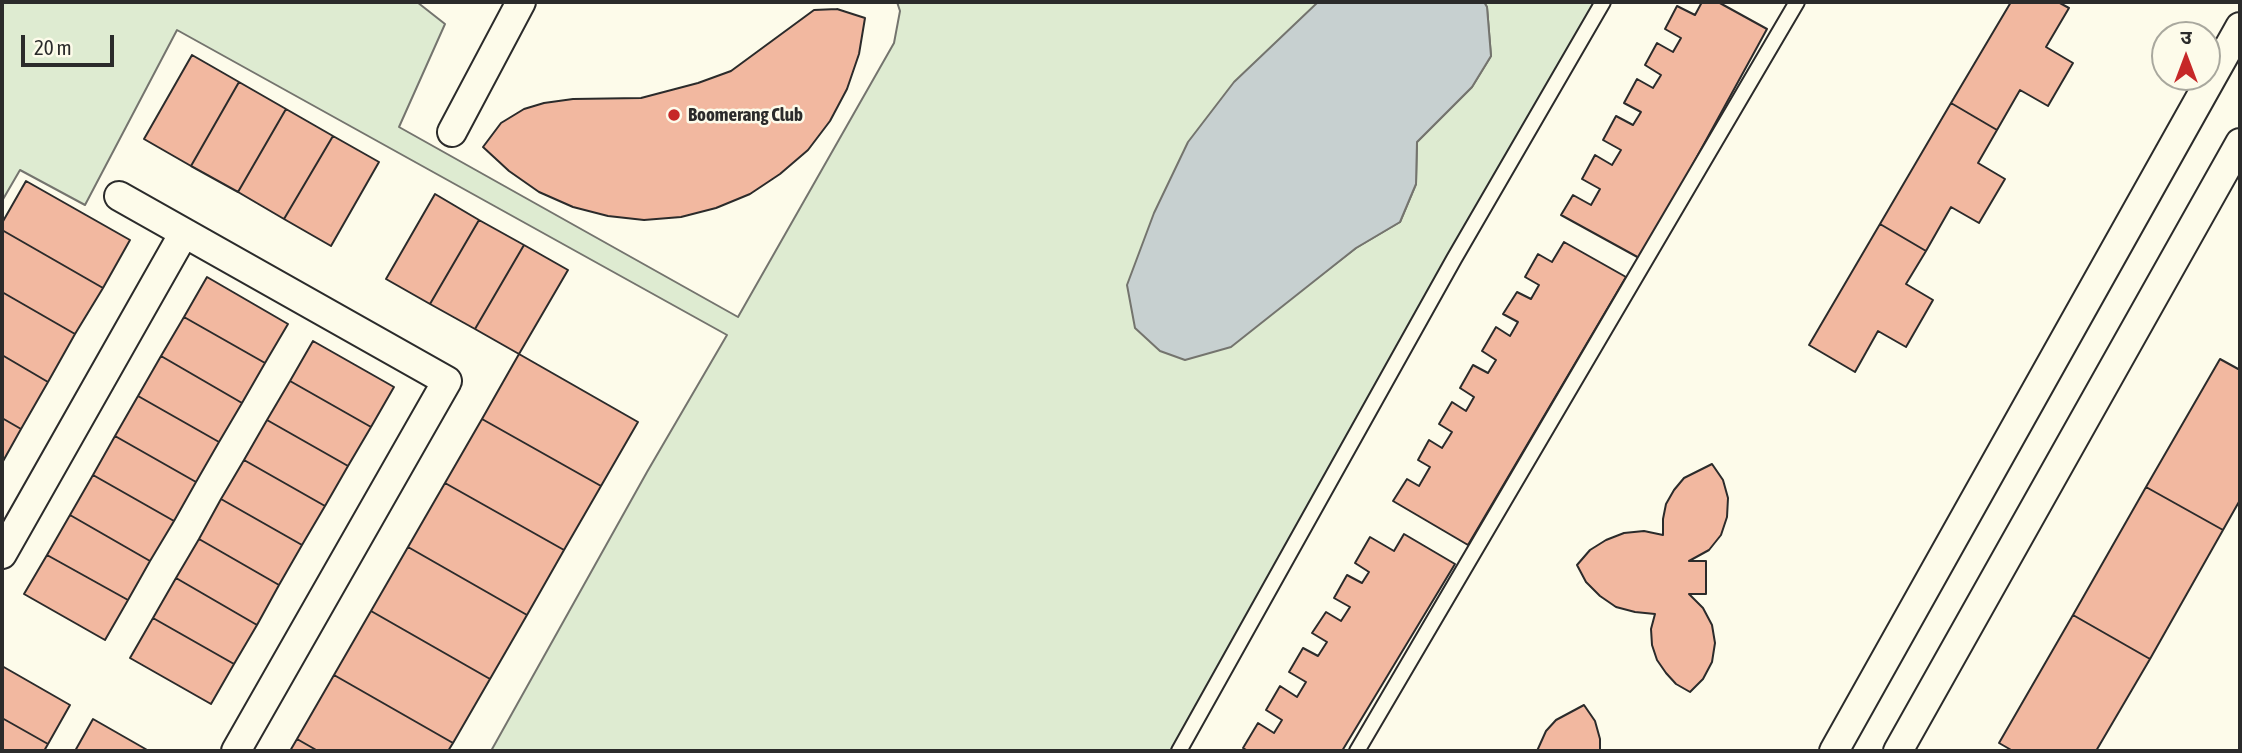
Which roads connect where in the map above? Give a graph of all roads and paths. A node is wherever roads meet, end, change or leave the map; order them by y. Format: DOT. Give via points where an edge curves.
graph roads {
  1 [pos="521,2"];
  2 [pos="1602,2"];
  3 [pos="1797,2"];
  4 [pos="2240,27"];
  5 [pos="452,132"];
  6 [pos="2240,143"];
  7 [pos="119,196"];
  8 [pos="184,233"];
  9 [pos="2,554"];
  10 [pos="236,751"];
  11 [pos="1180,751"];
  12 [pos="1357,751"];
  13 [pos="1834,751"];
  14 [pos="1898,751"];
  1 -- 5 [label="street"];
  2 -- 11 [label="lane"];
  3 -- 12 [label="lane"];
  4 -- 13 [label="street"];
  6 -- 14 [label="street"];
  7 -- 8 [label="street"];
  8 -- 9 [label="street"];
  8 -- 10 [label="street" via="447,381"];
}
